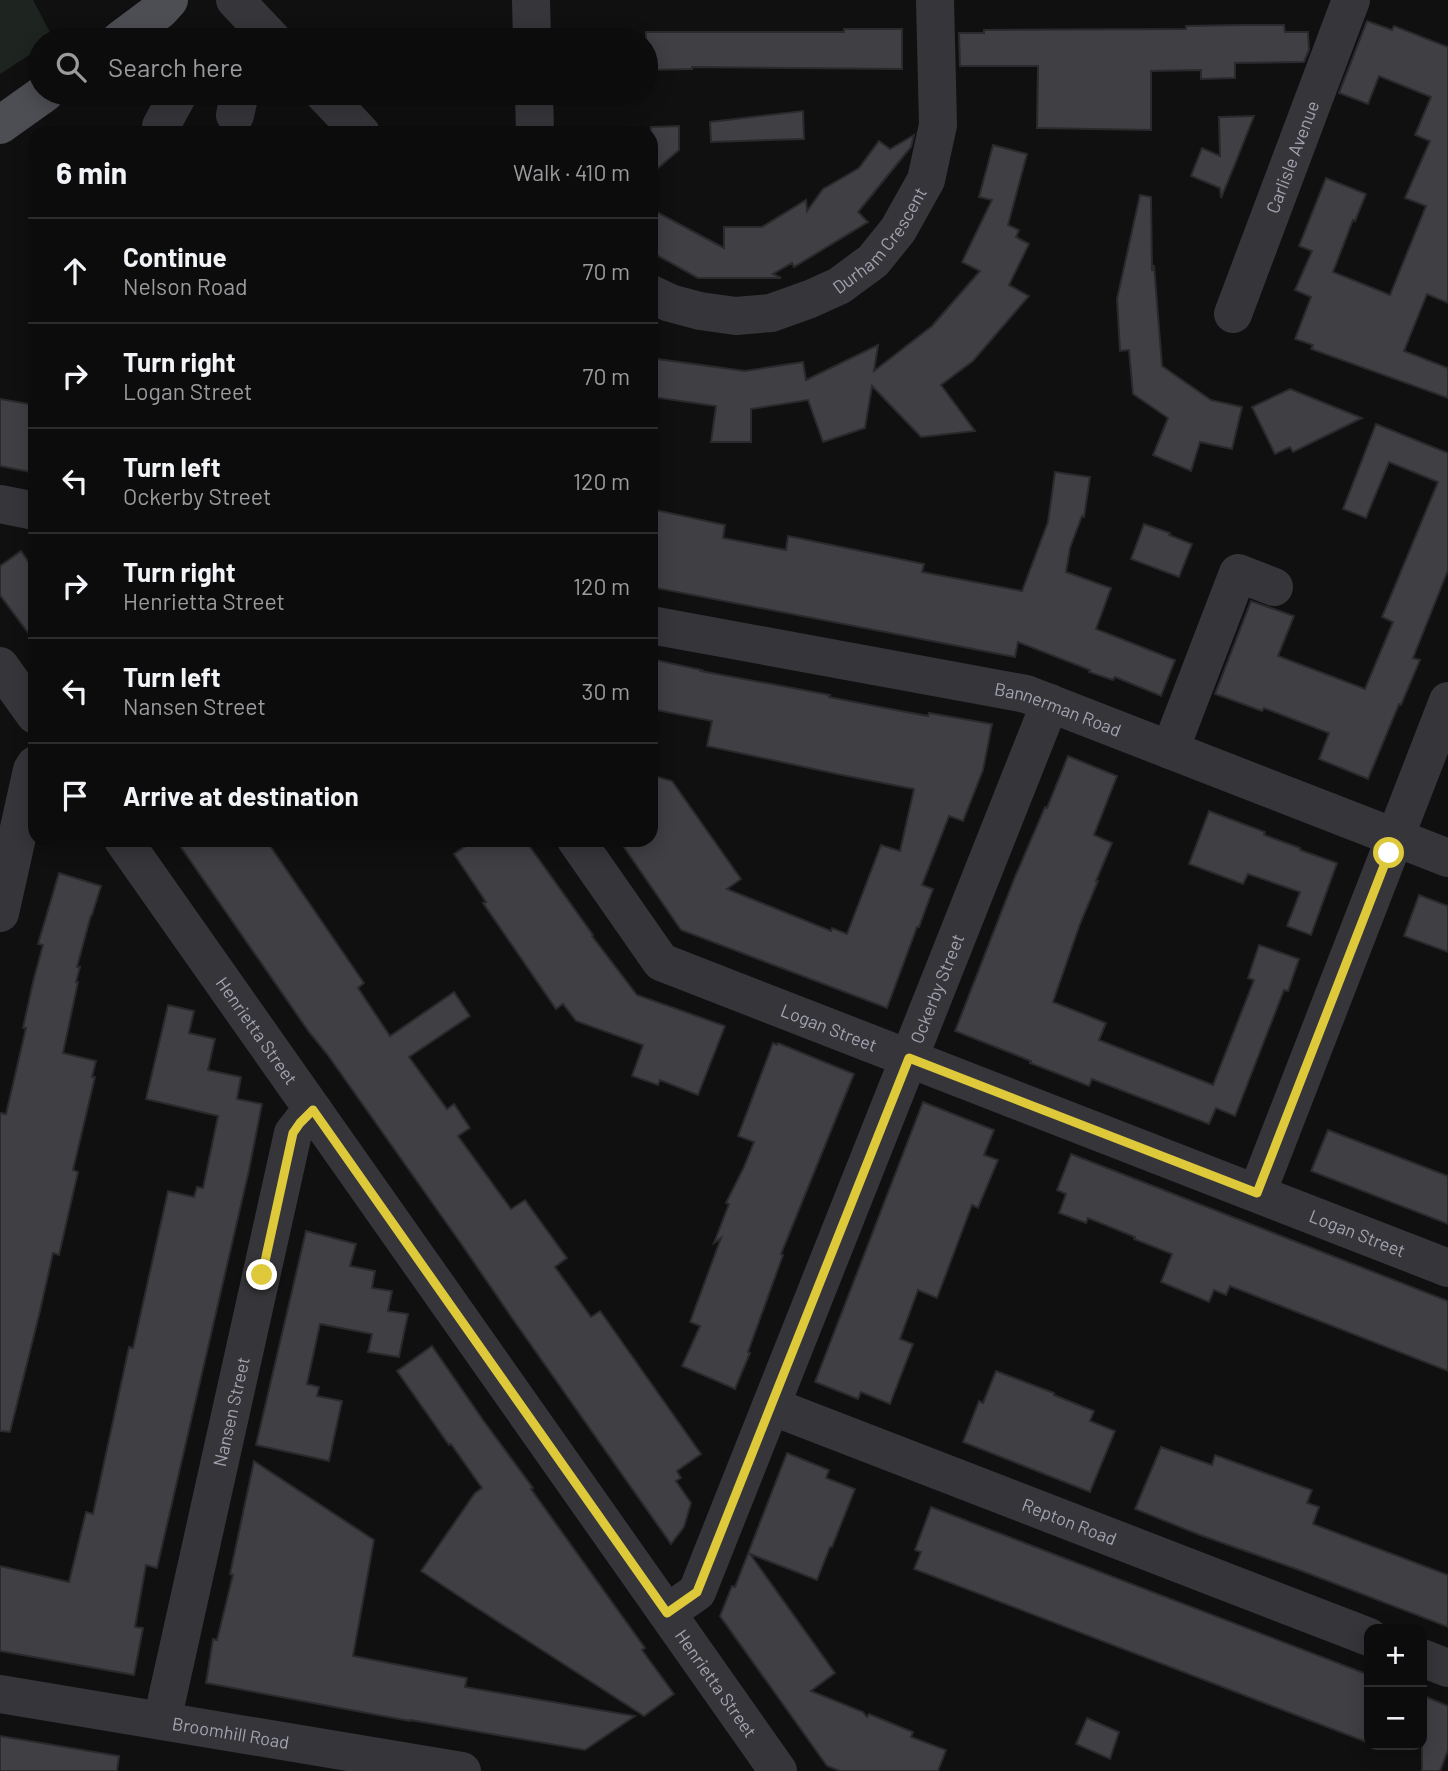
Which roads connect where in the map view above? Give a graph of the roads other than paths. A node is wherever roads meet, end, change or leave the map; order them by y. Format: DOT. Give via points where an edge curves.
graph roads {
  1 [pos="169,0"];
  2 [pos="531,0"];
  3 [pos="935,0"];
  4 [pos="1351,0"];
  5 [pos="136,28"];
  6 [pos="532,28"];
  7 [pos="29,105"];
  8 [pos="172,105"];
  9 [pos="334,105"];
  10 [pos="534,105"];
  11 [pos="0,125"];
  12 [pos="161,126"];
  13 [pos="354,126"];
  14 [pos="535,126"];
  15 [pos="658,297"];
  16 [pos="1233,314"];
  17 [pos="0,504"];
  18 [pos="28,510"];
  19 [pos="1274,587"];
  20 [pos="658,626"];
  21 [pos="0,666"];
  22 [pos="1448,701"];
  23 [pos="1050,703"];
  24 [pos="28,705"];
  25 [pos="1170,750"];
  26 [pos="28,788"];
  27 [pos="1395,838"];
  28 [pos="128,847"];
  29 [pos="581,847"];
  30 [pos="1448,858"];
  31 [pos="0,913"];
  32 [pos="909,1058"];
  33 [pos="313,1110"];
  34 [pos="1257,1193"];
  35 [pos="1448,1268"];
  36 [pos="771,1406"];
  37 [pos="667,1613"];
  38 [pos="1364,1635"];
  39 [pos="1427,1660"];
  40 [pos="1448,1668"];
  41 [pos="0,1694"];
  42 [pos="162,1721"];
  43 [pos="462,1771"];
  44 [pos="778,1771"];
  1 -- 5 [label="main road"];
  2 -- 6 [label="street"];
  3 -- 15 [label="street, Durham Crescent" via="938,125 926,180 898,230 873,261 839,286 771,313 700,312"];
  4 -- 16 [label="street, Carlisle Avenue"];
  7 -- 11 [label="main road"];
  8 -- 12 [label="street"];
  9 -- 13 [label="street"];
  10 -- 14 [label="street"];
  17 -- 18 [label="street"];
  19 -- 25 [label="street" via="1238,573"];
  20 -- 23 [label="street, Bannerman Road" via="1026,694"];
  21 -- 24 [label="street"];
  22 -- 27 [label="street"];
  23 -- 25 [label="street, Bannerman Road"];
  23 -- 32 [label="street, Ockerby Street"];
  25 -- 27 [label="street, Bannerman Road"];
  26 -- 31 [label="street"];
  27 -- 30 [label="street, Bannerman Road"];
  27 -- 34 [label="street"];
  28 -- 33 [label="street, Henrietta Street"];
  29 -- 32 [label="street, Logan Street" via="661,962"];
  32 -- 34 [label="street, Logan Street"];
  32 -- 36 [label="street, Ockerby Street"];
  33 -- 37 [label="street, Henrietta Street"];
  33 -- 42 [label="street, Nansen Street" via="293,1133"];
  34 -- 35 [label="street, Logan Street"];
  36 -- 37 [label="street, Ockerby Street" via="697,1592"];
  36 -- 38 [label="street, Repton Road"];
  37 -- 44 [label="street, Henrietta Street"];
  39 -- 40 [label="street"];
  41 -- 42 [label="street, Broomhill Road"];
  42 -- 43 [label="street, Broomhill Road"];
}
